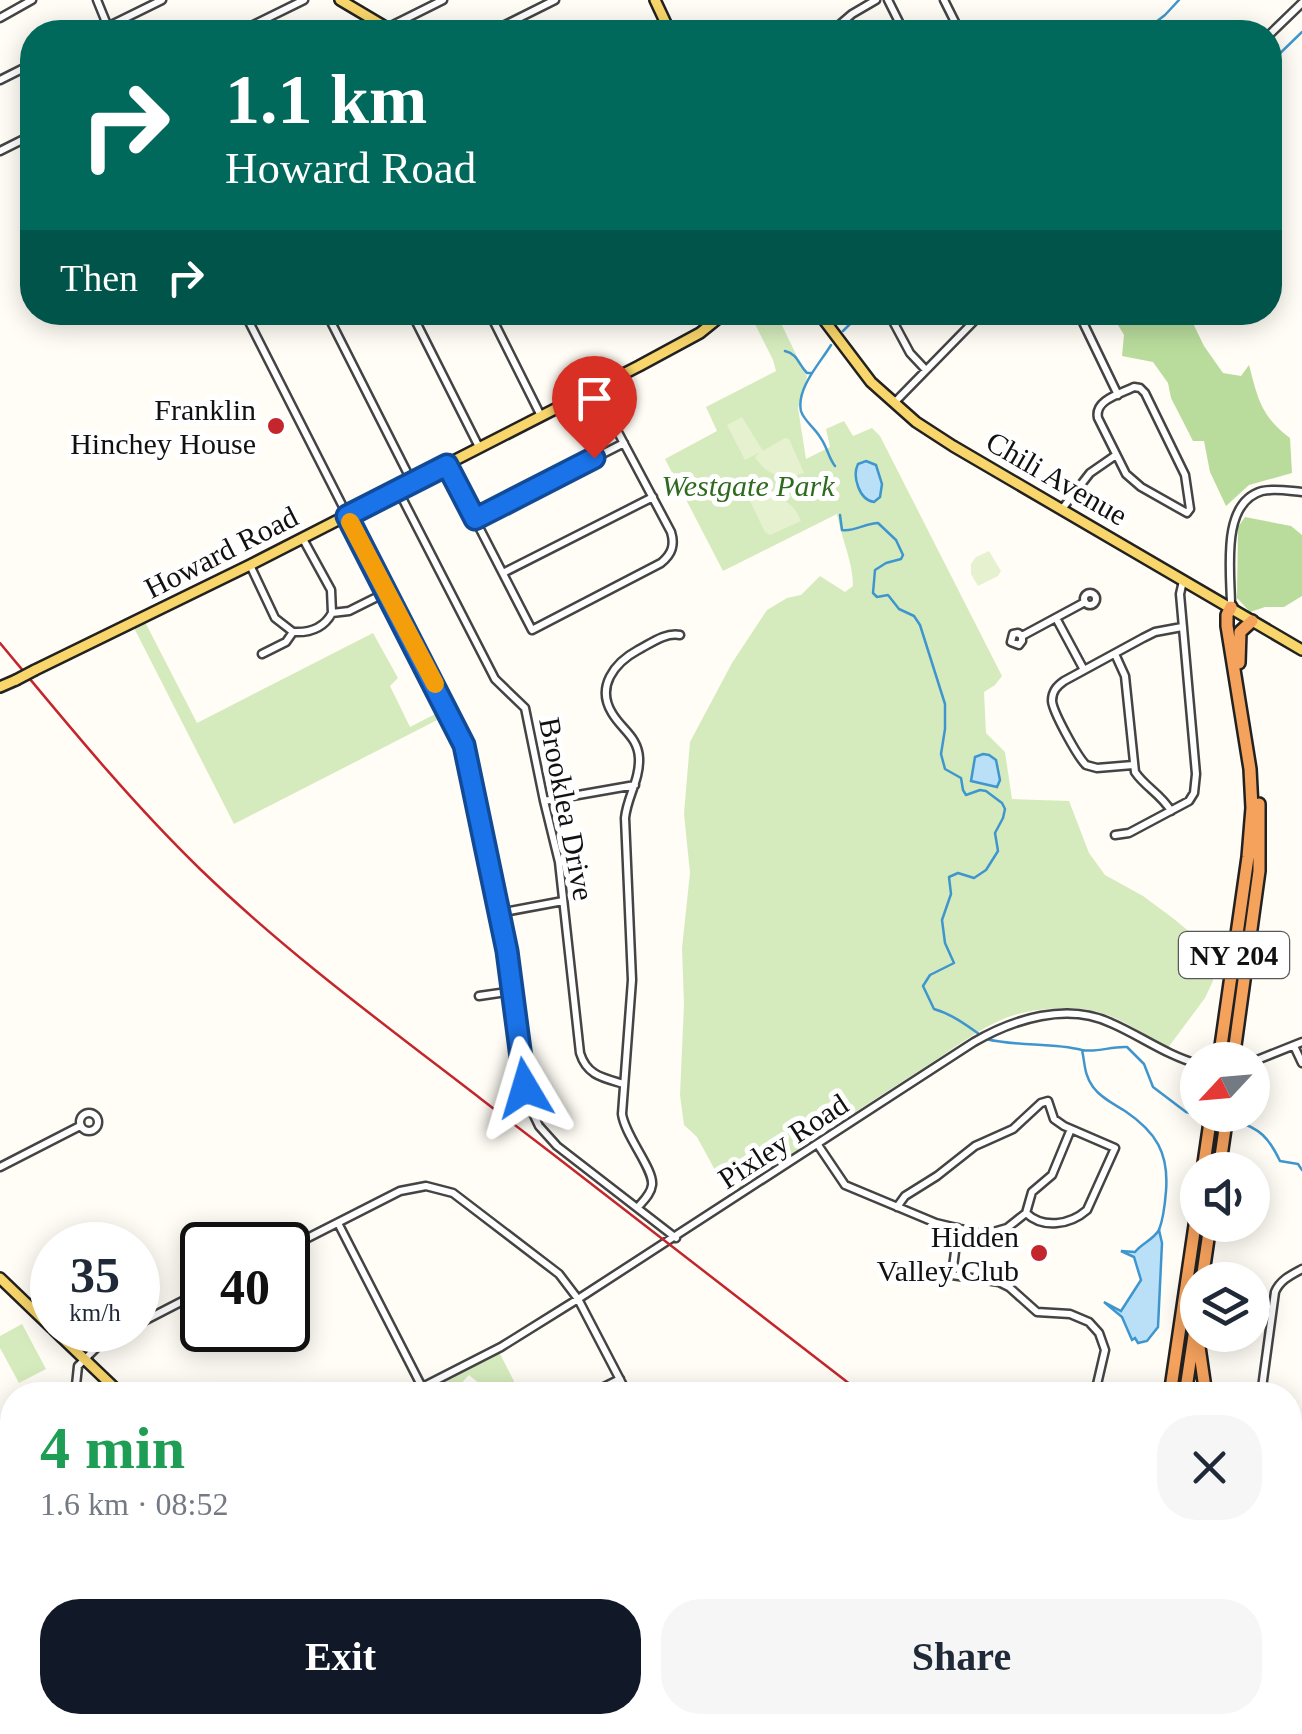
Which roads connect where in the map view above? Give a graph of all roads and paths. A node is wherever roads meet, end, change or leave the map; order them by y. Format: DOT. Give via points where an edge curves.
graph roads {
  1 [pos="32,0"];
  2 [pos="162,0"];
  3 [pos="304,0"];
  4 [pos="340,0"];
  5 [pos="443,0"];
  6 [pos="554,0"];
  7 [pos="876,0"];
  8 [pos="148,3"];
  9 [pos="1302,3"];
  10 [pos="0,18"];
  11 [pos="123,20"];
  12 [pos="263,20"];
  13 [pos="373,20"];
  14 [pos="408,20"];
  15 [pos="514,20"];
  16 [pos="845,20"];
  17 [pos="1282,22"];
  18 [pos="251,325"];
  19 [pos="333,325"];
  20 [pos="418,325"];
  21 [pos="496,325"];
  22 [pos="712,325"];
  23 [pos="828,325"];
  24 [pos="895,325"];
  25 [pos="970,325"];
  26 [pos="1084,325"];
  27 [pos="924,369"];
  28 [pos="596,388"];
  29 [pos="1118,395"];
  30 [pos="893,404"];
  31 [pos="541,416"];
  32 [pos="624,443"];
  33 [pos="480,448"];
  34 [pos="1116,455"];
  35 [pos="447,465"];
  36 [pos="413,483"];
  37 [pos="398,490"];
  38 [pos="1302,492"];
  39 [pos="653,497"];
  40 [pos="1062,509"];
  41 [pos="347,516"];
  42 [pos="475,519"];
  43 [pos="303,539"];
  44 [pos="250,566"];
  45 [pos="503,573"];
  46 [pos="1183,580"];
  47 [pos="387,592"];
  48 [pos="1084,602"];
  49 [pos="1231,607"];
  50 [pos="332,612"];
  51 [pos="1056,618"];
  52 [pos="1252,621"];
  53 [pos="1182,627"];
  54 [pos="293,632"];
  55 [pos="680,634"];
  56 [pos="1022,636"];
  57 [pos="1302,650"];
  58 [pos="262,654"];
  59 [pos="1114,654"];
  60 [pos="1239,663"];
  61 [pos="1084,670"];
  62 [pos="0,688"];
  63 [pos="1133,764"];
  64 [pos="635,784"];
  65 [pos="544,801"];
  66 [pos="1170,811"];
  67 [pos="1115,835"];
  68 [pos="563,901"];
  69 [pos="499,913"];
  70 [pos="513,991"];
  71 [pos="478,996"];
  72 [pos="1221,1042"];
  73 [pos="1236,1042"];
  74 [pos="1298,1044"];
  75 [pos="1270,1055"];
  76 [pos="1180,1058"];
  77 [pos="1302,1063"];
  78 [pos="624,1084"];
  79 [pos="80,1126"];
  80 [pos="1071,1129"];
  81 [pos="818,1145"];
  82 [pos="0,1167"];
  83 [pos="638,1207"];
  84 [pos="897,1207"];
  85 [pos="1026,1213"];
  86 [pos="338,1223"];
  87 [pos="958,1228"];
  88 [pos="310,1237"];
  89 [pos="676,1238"];
  90 [pos="1302,1269"];
  91 [pos="0,1278"];
  92 [pos="578,1300"];
  93 [pos="30,1307"];
  94 [pos="1180,1316"];
  95 [pos="1180,1326"];
  96 [pos="78,1352"];
  97 [pos="91,1352"];
  98 [pos="1191,1352"];
  99 [pos="1199,1352"];
  100 [pos="84,1358"];
  101 [pos="620,1379"];
  102 [pos="75,1382"];
  103 [pos="109,1382"];
  104 [pos="419,1382"];
  105 [pos="432,1382"];
  106 [pos="614,1382"];
  107 [pos="622,1382"];
  108 [pos="1098,1382"];
  109 [pos="1165,1382"];
  110 [pos="1172,1382"];
  111 [pos="1187,1382"];
  112 [pos="1204,1382"];
  113 [pos="1263,1382"];
  1 -- 10 [label="street"];
  2 -- 8 [label="street"];
  3 -- 12 [label="street"];
  4 -- 13 [label="main road"];
  5 -- 14 [label="street"];
  6 -- 15 [label="street"];
  7 -- 16 [label="street"];
  8 -- 11 [label="street"];
  9 -- 17 [label="street"];
  18 -- 41 [label="street"];
  19 -- 36 [label="street"];
  20 -- 33 [label="street"];
  21 -- 31 [label="street"];
  22 -- 28 [label="main road, Howard Road"];
  23 -- 30 [label="main road, Chili Avenue"];
  24 -- 27 [label="street"];
  25 -- 27 [label="street"];
  26 -- 29 [label="street"];
  27 -- 30 [label="street"];
  28 -- 31 [label="main road, Howard Road"];
  28 -- 32 [label="street"];
  29 -- 34 [label="street" via="1096,412"];
  29 -- 34 [label="street" via="1134,387 1145,393 1185,474 1190,512 1136,483"];
  30 -- 40 [label="main road, Chili Avenue"];
  31 -- 33 [label="main road, Howard Road"];
  32 -- 39 [label="street"];
  32 -- 42 [label="street"];
  33 -- 35 [label="main road, Howard Road"];
  34 -- 40 [label="street" via="1090,473"];
  35 -- 36 [label="main road, Howard Road"];
  35 -- 42 [label="street"];
  36 -- 37 [label="main road, Howard Road"];
  37 -- 41 [label="main road, Howard Road"];
  37 -- 65 [label="street, Brooklea Drive" via="495,679 525,708"];
  38 -- 49 [label="street" via="1257,493 1236,513"];
  39 -- 45 [label="street"];
  39 -- 45 [label="street" via="672,538 668,558 532,630"];
  40 -- 46 [label="main road, Chili Avenue"];
  41 -- 43 [label="main road, Howard Road"];
  41 -- 47 [label="street"];
  42 -- 45 [label="street"];
  43 -- 44 [label="main road, Howard Road"];
  43 -- 50 [label="street" via="331,590"];
  44 -- 54 [label="street" via="275,618"];
  44 -- 62 [label="main road, Howard Road, bridge"];
  46 -- 49 [label="main road, Chili Avenue"];
  46 -- 53 [label="street"];
  47 -- 50 [label="street"];
  47 -- 69 [label="street" via="464,745"];
  48 -- 51 [label="street"];
  49 -- 52 [label="main road, Chili Avenue"];
  49 -- 60 [label="highway, NY 204"];
  49 -- 72 [label="highway, NY 204" via="1227,626 1252,808"];
  50 -- 54 [label="street" via="318,628"];
  51 -- 56 [label="street"];
  51 -- 61 [label="street"];
  52 -- 57 [label="main road, Chili Avenue"];
  52 -- 60 [label="highway" via="1240,632"];
  53 -- 59 [label="street" via="1155,632"];
  53 -- 66 [label="street" via="1196,785 1189,801"];
  54 -- 58 [label="street"];
  55 -- 64 [label="street" via="626,658 606,686 610,710 637,746"];
  59 -- 61 [label="street"];
  59 -- 63 [label="street" via="1124,676"];
  60 -- 73 [label="highway, NY 204" via="1257,777 1260,848"];
  61 -- 63 [label="street" via="1055,688 1054,708 1086,765"];
  63 -- 66 [label="street"];
  64 -- 65 [label="street"];
  64 -- 78 [label="street" via="625,818 632,980"];
  65 -- 68 [label="street, Brooklea Drive"];
  66 -- 67 [label="street"];
  68 -- 69 [label="street"];
  68 -- 78 [label="street, Brooklea Drive" via="583,1061 593,1074"];
  69 -- 70 [label="street"];
  70 -- 71 [label="street"];
  70 -- 83 [label="street" via="533,1116 546,1136"];
  74 -- 75 [label="street"];
  74 -- 77 [label="street"];
  76 -- 81 [label="street, Pixley Road" via="1103,1020 1076,1014 1032,1018 981,1038"];
  78 -- 83 [label="street" via="623,1122 652,1181"];
  79 -- 82 [label="street"];
  80 -- 84 [label="street" via="1044,1101"];
  80 -- 85 [label="street"];
  80 -- 85 [label="street" via="1114,1148 1087,1210 1058,1223 1038,1222"];
  81 -- 84 [label="street" via="846,1185"];
  81 -- 89 [label="street, Pixley Road"];
  83 -- 89 [label="street"];
  84 -- 87 [label="street"];
  85 -- 87 [label="street" via="995,1232"];
  86 -- 88 [label="street"];
  86 -- 92 [label="street" via="411,1188 444,1190 552,1268"];
  86 -- 104 [label="street"];
  87 -- 108 [label="street" via="952,1274 998,1282 1037,1312 1078,1316 1096,1330 1105,1350"];
  89 -- 92 [label="street, Pixley Road"];
  90 -- 113 [label="street" via="1275,1292"];
  91 -- 93 [label="main road"];
  92 -- 101 [label="street"];
  92 -- 105 [label="street, Pixley Road"];
  94 -- 109 [label="highway"];
  95 -- 110 [label="highway"];
  96 -- 100 [label="main road"];
  97 -- 100 [label="street"];
  98 -- 111 [label="highway"];
  99 -- 112 [label="highway"];
  100 -- 102 [label="street"];
  100 -- 103 [label="main road"];
  101 -- 106 [label="street"];
  101 -- 107 [label="street"];
}
